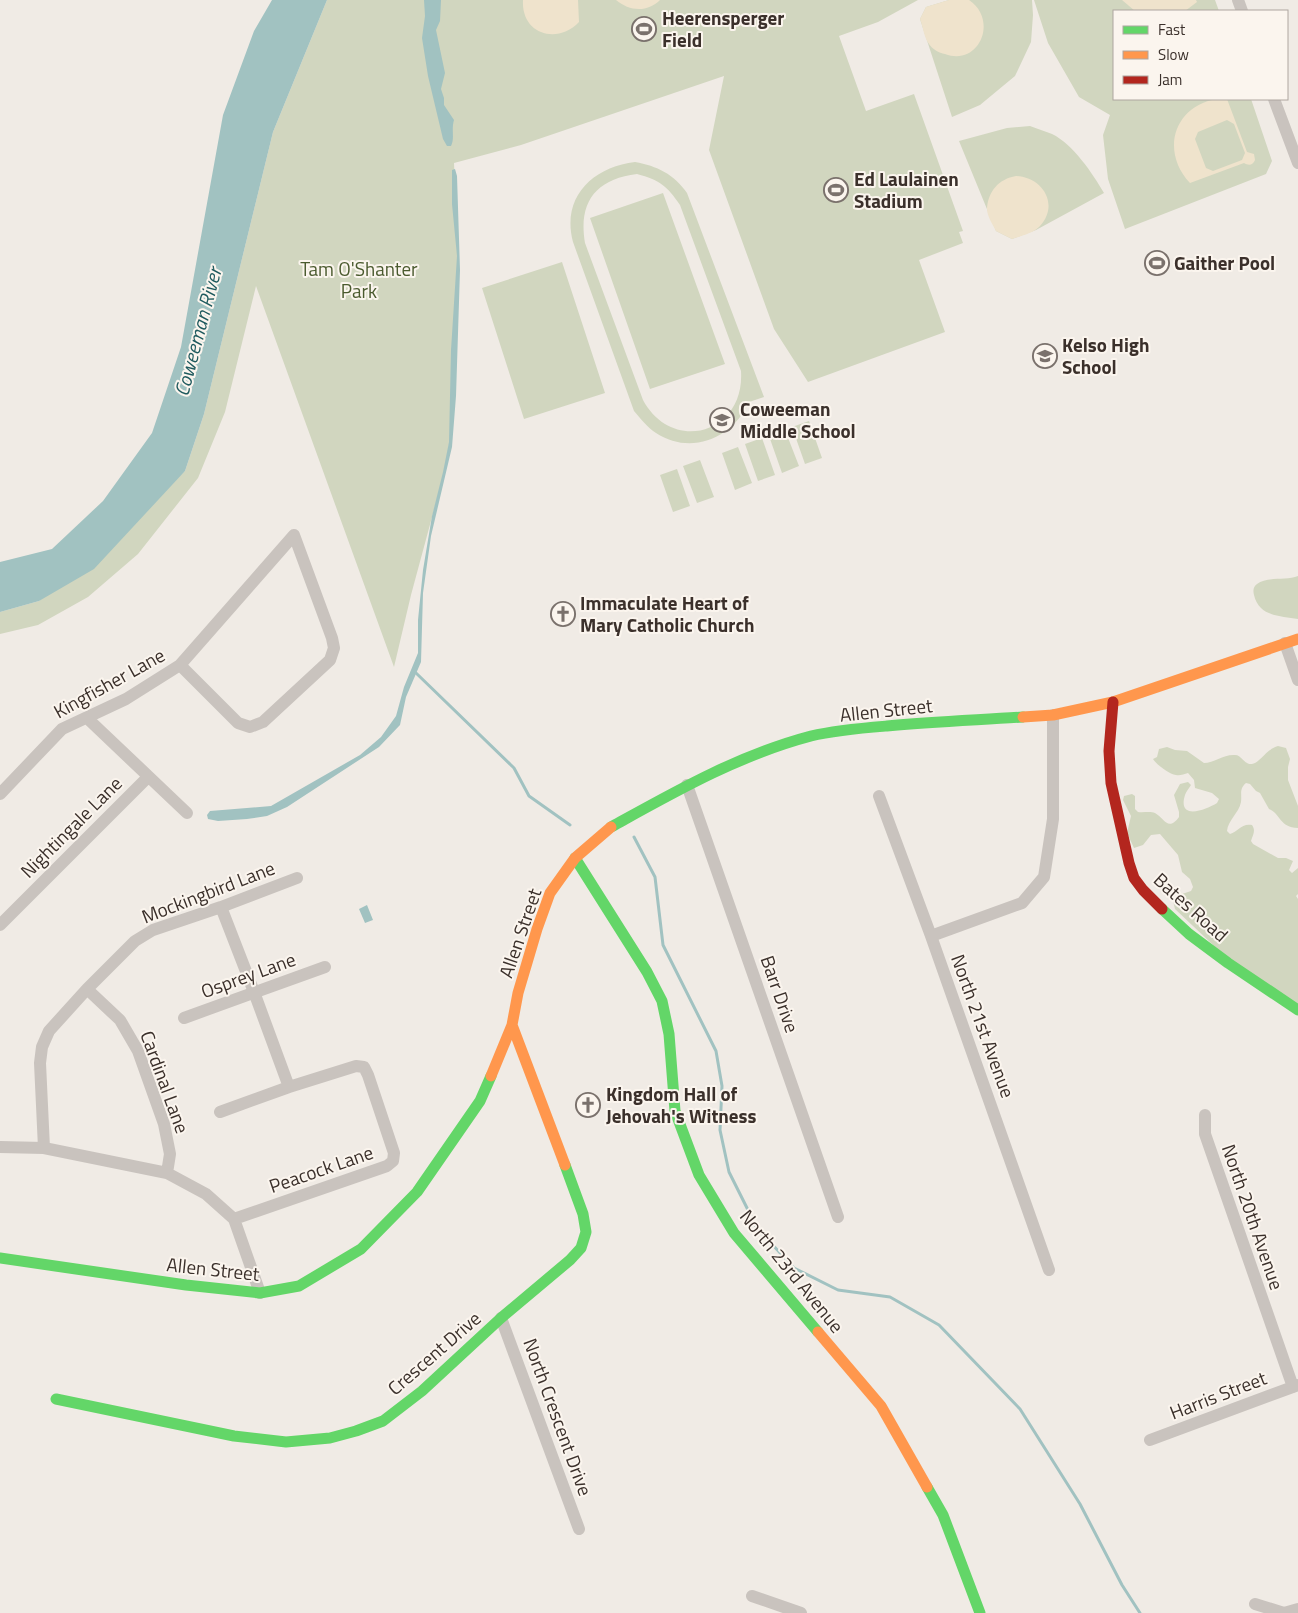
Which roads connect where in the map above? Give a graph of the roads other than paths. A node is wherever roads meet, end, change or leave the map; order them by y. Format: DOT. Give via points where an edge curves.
graph roads {
  1 [pos="1274,100"];
  2 [pos="1298,163"];
  3 [pos="1298,639"];
  4 [pos="1285,643"];
  5 [pos="180,665"];
  6 [pos="1298,680"];
  7 [pos="1113,702"];
  8 [pos="1053,715"];
  9 [pos="88,718"];
  10 [pos="148,777"];
  11 [pos="687,784"];
  12 [pos="0,794"];
  13 [pos="878,796"];
  14 [pos="188,813"];
  15 [pos="575,858"];
  16 [pos="297,878"];
  17 [pos="221,907"];
  18 [pos="0,925"];
  19 [pos="931,936"];
  20 [pos="325,967"];
  21 [pos="87,989"];
  22 [pos="254,992"];
  23 [pos="1298,1010"];
  24 [pos="184,1018"];
  25 [pos="512,1025"];
  26 [pos="289,1087"];
  27 [pos="220,1112"];
  28 [pos="1205,1115"];
  29 [pos="0,1147"];
  30 [pos="44,1148"];
  31 [pos="168,1173"];
  32 [pos="838,1217"];
  33 [pos="234,1219"];
  34 [pos="0,1258"];
  35 [pos="1049,1270"];
  36 [pos="260,1293"];
  37 [pos="501,1318"];
  38 [pos="1295,1386"];
  39 [pos="56,1399"];
  40 [pos="1150,1440"];
  41 [pos="579,1530"];
  42 [pos="752,1596"];
  43 [pos="1255,1604"];
  44 [pos="1298,1609"];
  45 [pos="801,1613"];
  46 [pos="980,1613"];
  1 -- 2 [label="street"];
  3 -- 4 [label="street, Allen Street"];
  4 -- 6 [label="street"];
  4 -- 7 [label="street, Allen Street"];
  5 -- 5 [label="street, Kingfisher Lane" via="294,535 332,638 334,648 330,660 263,722 250,727 238,723"];
  5 -- 9 [label="street, Kingfisher Lane" via="126,700"];
  7 -- 8 [label="street, Allen Street"];
  7 -- 23 [label="street, Bates Road" via="1109,751 1111,782 1134,878 1189,934"];
  8 -- 11 [label="street, Allen Street" via="909,724 812,736 765,750"];
  8 -- 19 [label="street" via="1053,819 1044,877 1022,903"];
  9 -- 10 [label="street, Nightingale Lane"];
  9 -- 12 [label="street, Kingfisher Lane" via="62,729"];
  10 -- 14 [label="street, Nightingale Lane"];
  10 -- 18 [label="street, Nightingale Lane"];
  11 -- 15 [label="street, Allen Street" via="608,829"];
  11 -- 32 [label="street, Barr Drive"];
  13 -- 19 [label="street, North 21st Avenue"];
  15 -- 25 [label="street, Allen Street" via="550,892 518,993"];
  15 -- 46 [label="street, North 23rd Avenue" via="662,1000 675,1111 699,1174 734,1234 881,1406 943,1514"];
  16 -- 17 [label="street, Mockingbird Lane"];
  17 -- 21 [label="street, Mockingbird Lane" via="153,930 135,941"];
  17 -- 22 [label="street"];
  19 -- 35 [label="street, North 21st Avenue"];
  20 -- 22 [label="street, Osprey Lane"];
  21 -- 30 [label="street, Mockingbird Lane" via="49,1031 42,1047"];
  21 -- 31 [label="street, Cardinal Lane" via="120,1020 138,1051 164,1124 170,1154"];
  22 -- 24 [label="street, Osprey Lane"];
  22 -- 26 [label="street"];
  25 -- 36 [label="street, Allen Street" via="480,1101 417,1192 361,1249 299,1286"];
  25 -- 37 [label="street, Crescent Drive" via="583,1214 586,1232 581,1248 570,1260"];
  26 -- 27 [label="street, Peacock Lane"];
  26 -- 33 [label="street, Peacock Lane" via="356,1066 364,1067 394,1153 393,1161 388,1166"];
  28 -- 38 [label="street, North 20th Avenue" via="1205,1134"];
  29 -- 30 [label="street"];
  30 -- 31 [label="street"];
  31 -- 33 [label="street" via="206,1194"];
  33 -- 36 [label="street"];
  34 -- 36 [label="street, Allen Street"];
  37 -- 39 [label="street, Crescent Drive" via="422,1390 382,1421 330,1438 286,1442 234,1436"];
  37 -- 41 [label="street, North Crescent Drive"];
  38 -- 40 [label="street, Harris Street"];
  42 -- 45 [label="street"];
  43 -- 44 [label="street" via="1284,1613"];
}
